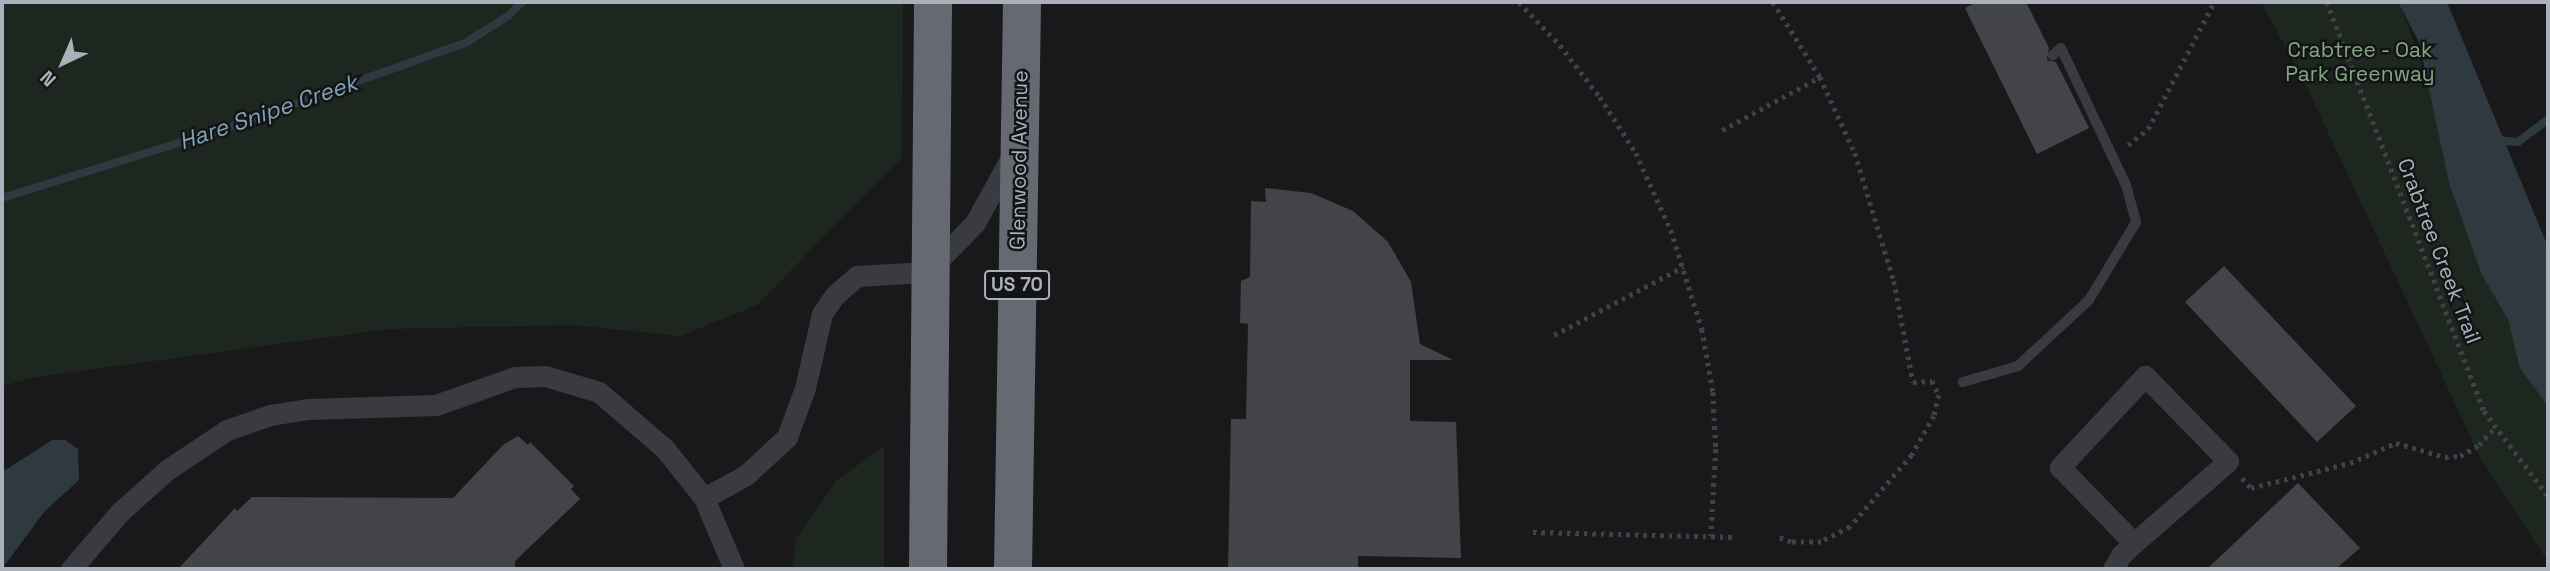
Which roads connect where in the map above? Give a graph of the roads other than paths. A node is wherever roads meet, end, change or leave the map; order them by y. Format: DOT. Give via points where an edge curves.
graph roads {
  1 [pos="933,2"];
  2 [pos="1021,2"];
  3 [pos="2053,55"];
  4 [pos="1019,144"];
  5 [pos="927,272"];
  6 [pos="1963,382"];
  7 [pos="704,498"];
  8 [pos="2134,543"];
  9 [pos="71,569"];
  10 [pos="734,569"];
  11 [pos="928,569"];
  12 [pos="1013,569"];
  13 [pos="2113,569"];
  1 -- 5 [label="highway"];
  2 -- 4 [label="highway, Glenwood Avenue / US 70"];
  3 -- 6 [label="lane" via="2061,48 2112,154 2136,222 2089,300 2018,366"];
  4 -- 5 [label="street" via="975,223"];
  4 -- 12 [label="highway, Glenwood Avenue / US 70"];
  5 -- 7 [label="street" via="857,276 835,295 822,314 805,388 787,437 746,475"];
  5 -- 11 [label="highway"];
  7 -- 9 [label="street" via="665,449 599,392 545,376 515,377 436,405 308,409 270,415 227,430 158,478 120,512"];
  7 -- 10 [label="street"];
  8 -- 8 [label="street" via="2226,463 2145,376 2060,467"];
  8 -- 13 [label="street"];
}
